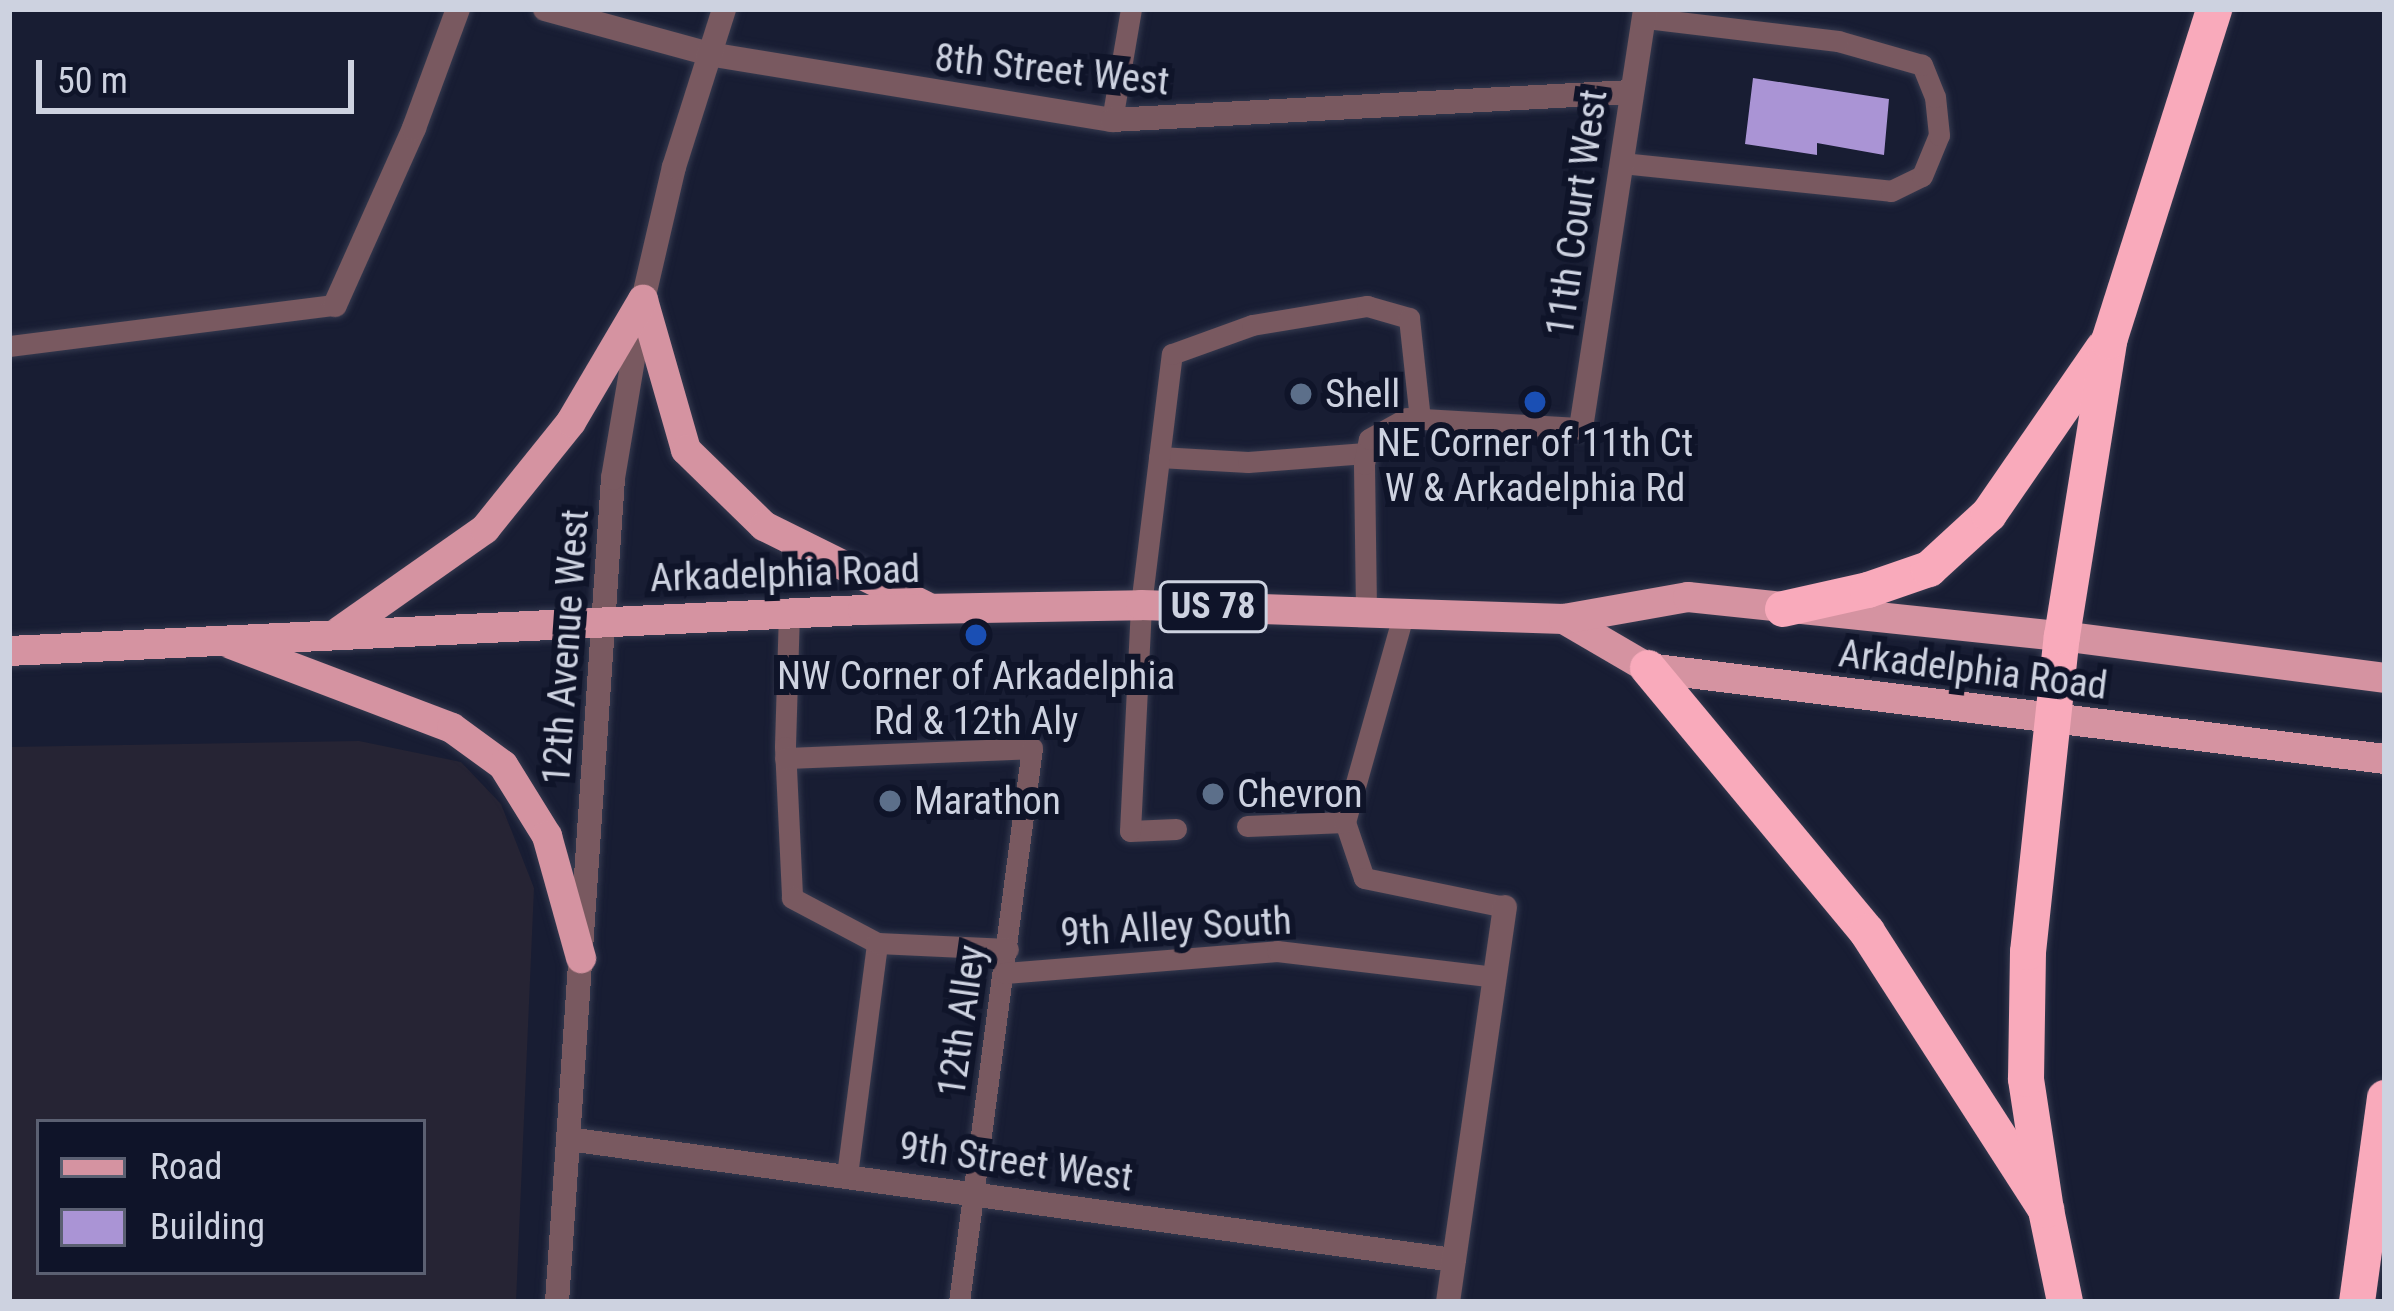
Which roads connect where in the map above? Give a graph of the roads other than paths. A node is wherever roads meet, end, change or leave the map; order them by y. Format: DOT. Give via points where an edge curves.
graph roads {
  1 [pos="458,9"];
  2 [pos="545,9"];
  3 [pos="724,9"];
  4 [pos="1131,9"];
  5 [pos="2214,9"];
  6 [pos="1644,14"];
  7 [pos="709,54"];
  8 [pos="1631,92"];
  9 [pos="1112,120"];
  10 [pos="1622,163"];
  11 [pos="643,300"];
  12 [pos="335,305"];
  13 [pos="2109,341"];
  14 [pos="9,346"];
  15 [pos="1420,419"];
  16 [pos="1581,428"];
  17 [pos="1366,453"];
  18 [pos="1159,458"];
  19 [pos="1141,605"];
  20 [pos="930,609"];
  21 [pos="1366,609"];
  22 [pos="1783,609"];
  23 [pos="789,611"];
  24 [pos="1404,612"];
  25 [pos="606,618"];
  26 [pos="1564,619"];
  27 [pos="337,633"];
  28 [pos="2062,636"];
  29 [pos="220,640"];
  30 [pos="9,651"];
  31 [pos="1648,668"];
  32 [pos="2385,678"];
  33 [pos="2054,721"];
  34 [pos="785,758"];
  35 [pos="2385,759"];
  36 [pos="1345,822"];
  37 [pos="1247,826"];
  38 [pos="1176,829"];
  39 [pos="1505,907"];
  40 [pos="877,943"];
  41 [pos="1008,949"];
  42 [pos="581,958"];
  43 [pos="1005,974"];
  44 [pos="1494,977"];
  45 [pos="2385,1098"];
  46 [pos="568,1139"];
  47 [pos="847,1175"];
  48 [pos="974,1192"];
  49 [pos="2046,1210"];
  50 [pos="1454,1260"];
  51 [pos="557,1302"];
  52 [pos="958,1302"];
  53 [pos="1448,1302"];
  54 [pos="2065,1302"];
  55 [pos="2357,1302"];
  1 -- 12 [label="street"];
  2 -- 7 [label="street, 8th Street West"];
  3 -- 7 [label="street, 12th Avenue West"];
  4 -- 9 [label="lane"];
  5 -- 13 [label="highway"];
  6 -- 8 [label="street, 11th Court West"];
  6 -- 10 [label="lane" via="1838,41 1922,65 1939,135 1922,176 1891,191"];
  7 -- 9 [label="street, 8th Street West"];
  7 -- 11 [label="street, 12th Avenue West"];
  8 -- 9 [label="street, 8th Street West"];
  8 -- 10 [label="street, 11th Court West"];
  10 -- 16 [label="street, 11th Court West"];
  11 -- 20 [label="main road" via="686,450 764,526"];
  11 -- 25 [label="street, 12th Avenue West" via="613,478"];
  11 -- 27 [label="main road" via="572,422 485,530"];
  12 -- 14 [label="lane"];
  13 -- 22 [label="highway" via="1989,514 1929,568"];
  13 -- 28 [label="highway"];
  15 -- 16 [label="lane"];
  15 -- 17 [label="lane" via="1369,439"];
  15 -- 18 [label="lane" via="1409,318 1367,306 1252,325 1172,354"];
  17 -- 18 [label="lane" via="1248,462"];
  17 -- 21 [label="lane"];
  18 -- 19 [label="lane"];
  19 -- 20 [label="main road, Arkadelphia Road / US 78"];
  19 -- 21 [label="main road, Arkadelphia Road / US 78"];
  19 -- 38 [label="lane" via="1130,831"];
  20 -- 23 [label="main road, Arkadelphia Road / US 78"];
  21 -- 24 [label="main road, Arkadelphia Road / US 78"];
  22 -- 26 [label="main road, Arkadelphia Road / US 78" via="1688,597"];
  22 -- 28 [label="main road, Arkadelphia Road / US 78"];
  23 -- 25 [label="main road, Arkadelphia Road / US 78"];
  23 -- 34 [label="lane"];
  24 -- 26 [label="main road, Arkadelphia Road / US 78"];
  24 -- 36 [label="lane"];
  25 -- 27 [label="main road, Arkadelphia Road / US 78"];
  25 -- 42 [label="street, 12th Avenue West"];
  26 -- 31 [label="main road, Arkadelphia Road / US 78"];
  27 -- 29 [label="main road, Arkadelphia Road / US 78"];
  28 -- 32 [label="main road, Arkadelphia Road / US 78"];
  28 -- 33 [label="highway"];
  29 -- 30 [label="main road, Arkadelphia Road / US 78"];
  29 -- 42 [label="main road" via="452,728 503,765 547,836"];
  31 -- 33 [label="main road, Arkadelphia Road / US 78"];
  31 -- 49 [label="highway" via="1867,932"];
  33 -- 35 [label="main road, Arkadelphia Road / US 78"];
  33 -- 49 [label="highway" via="2028,952 2026,1058"];
  34 -- 40 [label="lane" via="792,898"];
  34 -- 41 [label="lane, 12th Alley" via="1032,748"];
  36 -- 37 [label="lane"];
  36 -- 39 [label="lane" via="1364,878"];
  39 -- 44 [label="street"];
  40 -- 41 [label="lane"];
  40 -- 47 [label="lane"];
  41 -- 43 [label="lane, 12th Alley"];
  42 -- 46 [label="street, 12th Avenue West"];
  43 -- 44 [label="lane, 9th Alley South" via="1277,951"];
  43 -- 48 [label="lane, 12th Alley"];
  44 -- 50 [label="street"];
  45 -- 55 [label="highway"];
  46 -- 47 [label="street, 9th Street West"];
  46 -- 51 [label="street, 12th Avenue West"];
  47 -- 48 [label="street, 9th Street West"];
  48 -- 50 [label="street, 9th Street West"];
  48 -- 52 [label="lane, 12th Alley"];
  49 -- 54 [label="highway"];
  50 -- 53 [label="street"];
}
